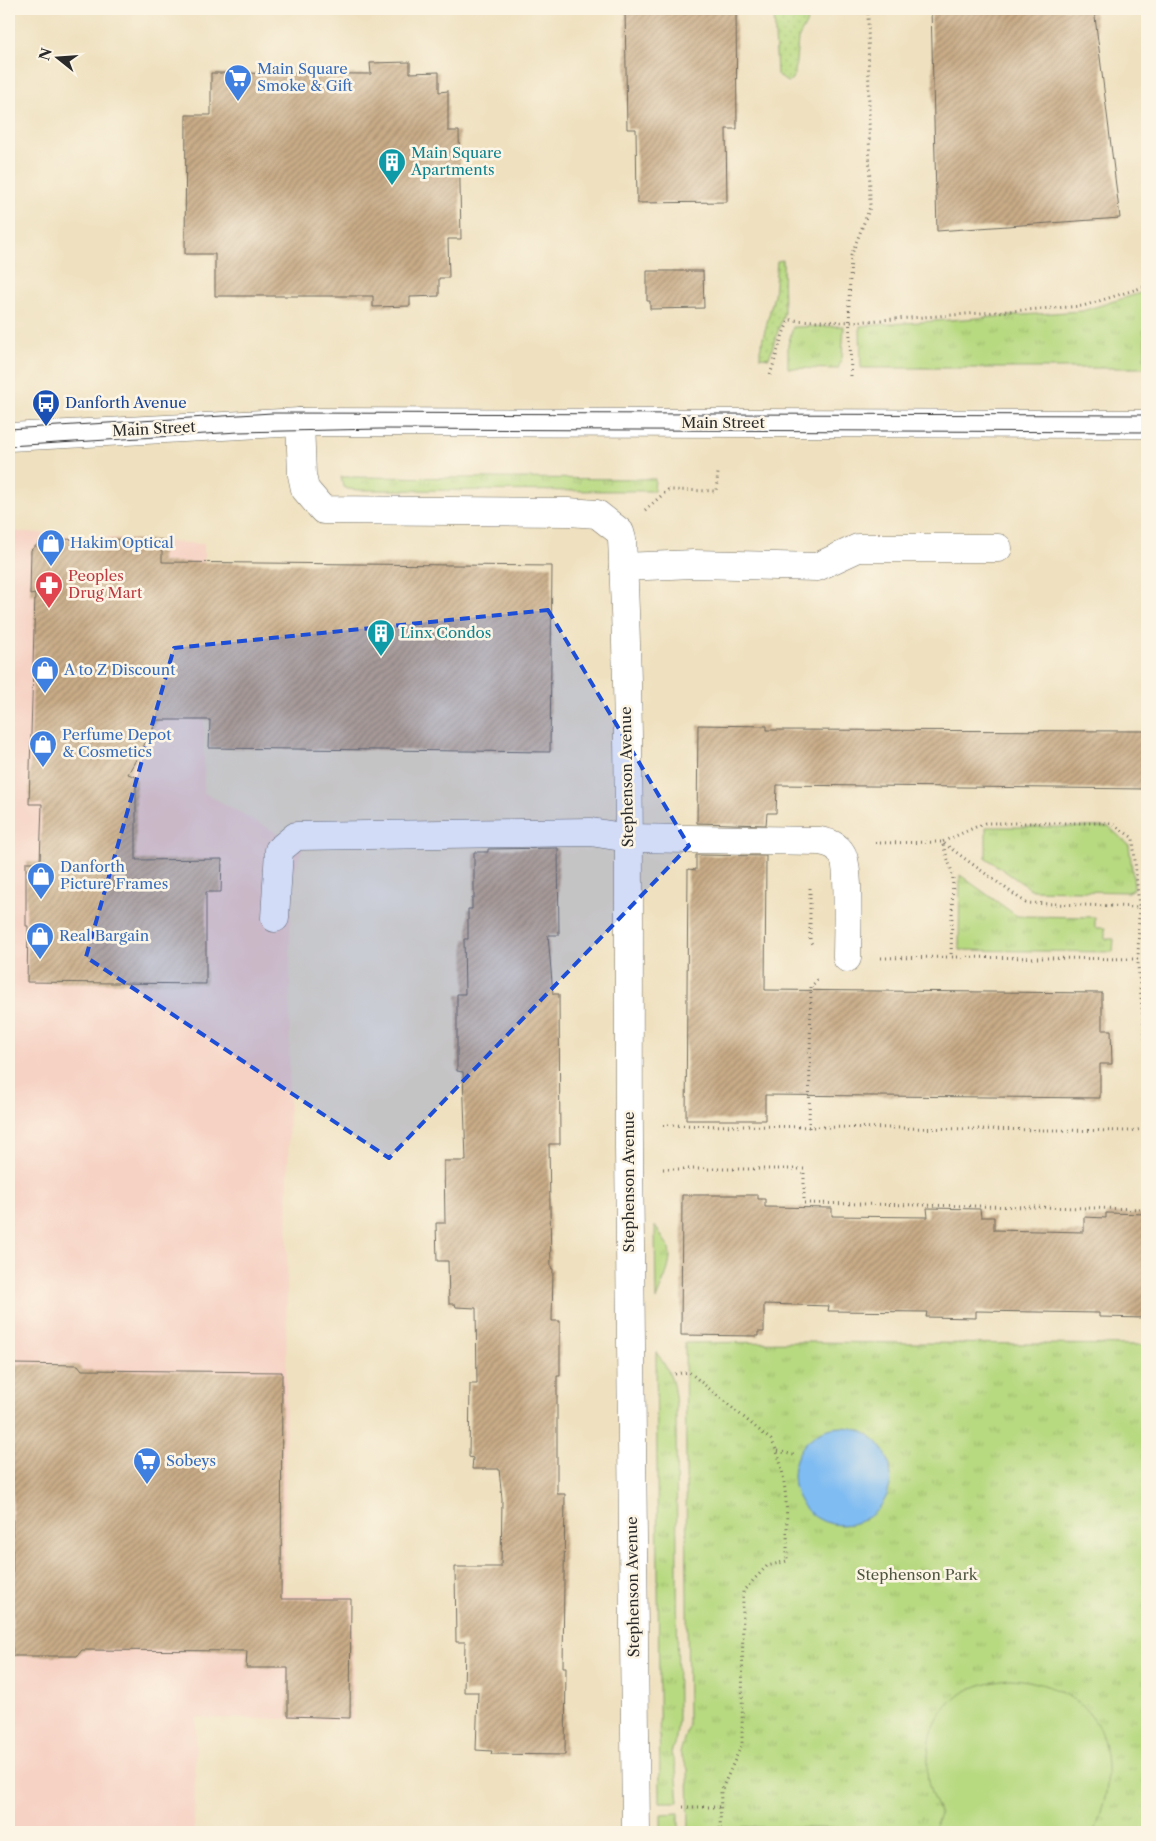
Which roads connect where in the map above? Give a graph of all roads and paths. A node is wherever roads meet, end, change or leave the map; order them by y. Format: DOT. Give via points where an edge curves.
graph roads {
  1 [pos="868,9"];
  2 [pos="1147,286"];
  3 [pos="851,322"];
  4 [pos="770,375"];
  5 [pos="851,376"];
  6 [pos="300,422"];
  7 [pos="1147,424"];
  8 [pos="9,437"];
  9 [pos="718,473"];
  10 [pos="640,514"];
  11 [pos="998,548"];
  12 [pos="623,567"];
  13 [pos="628,838"];
  14 [pos="942,842"];
  15 [pos="834,844"];
  16 [pos="810,884"];
  17 [pos="1139,907"];
  18 [pos="274,918"];
  19 [pos="820,958"];
  20 [pos="847,958"];
  21 [pos="950,958"];
  22 [pos="1138,958"];
  23 [pos="1147,1056"];
  24 [pos="658,1125"];
  25 [pos="1147,1126"];
  26 [pos="809,1128"];
  27 [pos="657,1169"];
  28 [pos="1147,1209"];
  29 [pos="675,1374"];
  30 [pos="778,1451"];
  31 [pos="797,1456"];
  32 [pos="720,1806"];
  33 [pos="683,1807"];
  34 [pos="636,1832"];
  35 [pos="720,1832"];
  1 -- 3 [label="path" via="870,207 851,256"];
  2 -- 3 [label="path" via="1083,306"];
  3 -- 4 [label="path" via="789,320"];
  3 -- 5 [label="path"];
  6 -- 7 [label="street, Main Street"];
  6 -- 8 [label="street, Main Street"];
  6 -- 12 [label="street, Stephenson Avenue" via="305,489 323,510 597,514 620,532"];
  9 -- 10 [label="path" via="716,491 668,490"];
  11 -- 12 [label="street" via="858,548 817,567 694,564"];
  12 -- 13 [label="street, Stephenson Avenue"];
  13 -- 15 [label="street" via="820,841"];
  13 -- 18 [label="street" via="591,832 296,836 279,850"];
  13 -- 34 [label="street, Stephenson Avenue"];
  14 -- 15 [label="path"];
  14 -- 17 [label="path" via="1026,903"];
  14 -- 17 [label="path" via="985,823 1111,823 1133,838"];
  14 -- 21 [label="path" via="953,875"];
  15 -- 20 [label="street" via="844,855"];
  16 -- 19 [label="path" via="810,941"];
  17 -- 22 [label="path"];
  19 -- 20 [label="path"];
  19 -- 26 [label="path" via="820,978 811,987"];
  20 -- 21 [label="path"];
  21 -- 22 [label="path"];
  22 -- 23 [label="path"];
  24 -- 26 [label="path"];
  25 -- 26 [label="path" via="1129,1131"];
  27 -- 28 [label="path" via="804,1169 804,1203"];
  29 -- 30 [label="path" via="689,1372 771,1440"];
  30 -- 31 [label="path"];
  30 -- 32 [label="path" via="786,1505 787,1561 767,1566 743,1591 742,1744 721,1790"];
  32 -- 33 [label="path"];
  32 -- 35 [label="path"];
}
